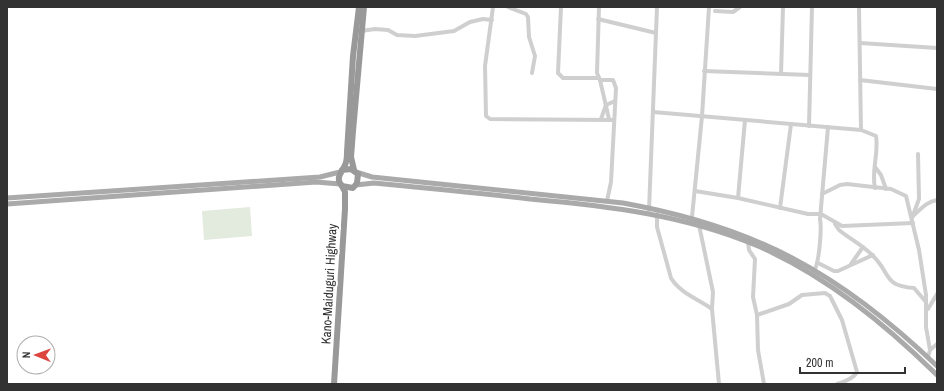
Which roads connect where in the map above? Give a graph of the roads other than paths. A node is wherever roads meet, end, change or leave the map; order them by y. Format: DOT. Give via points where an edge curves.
graph roads {
  1 [pos="359,7"];
  2 [pos="364,7"];
  3 [pos="493,7"];
  4 [pos="508,7"];
  5 [pos="561,7"];
  6 [pos="599,7"];
  7 [pos="657,7"];
  8 [pos="709,7"];
  9 [pos="740,7"];
  10 [pos="784,7"];
  11 [pos="812,7"];
  12 [pos="859,7"];
  13 [pos="715,11"];
  14 [pos="598,19"];
  15 [pos="492,20"];
  16 [pos="361,31"];
  17 [pos="656,33"];
  18 [pos="860,43"];
  19 [pos="937,48"];
  20 [pos="704,71"];
  21 [pos="532,73"];
  22 [pos="781,74"];
  23 [pos="810,75"];
  24 [pos="599,79"];
  25 [pos="860,80"];
  26 [pos="937,89"];
  27 [pos="615,101"];
  28 [pos="606,105"];
  29 [pos="654,112"];
  30 [pos="702,116"];
  31 [pos="601,119"];
  32 [pos="611,120"];
  33 [pos="745,120"];
  34 [pos="790,124"];
  35 [pos="809,126"];
  36 [pos="828,127"];
  37 [pos="861,130"];
  38 [pos="918,154"];
  39 [pos="875,167"];
  40 [pos="341,171"];
  41 [pos="355,171"];
  42 [pos="341,185"];
  43 [pos="354,186"];
  44 [pos="875,188"];
  45 [pos="886,189"];
  46 [pos="695,191"];
  47 [pos="822,194"];
  48 [pos="7,198"];
  49 [pos="738,198"];
  50 [pos="937,200"];
  51 [pos="607,201"];
  52 [pos="7,204"];
  53 [pos="780,208"];
  54 [pos="649,210"];
  55 [pos="657,214"];
  56 [pos="821,214"];
  57 [pos="692,218"];
  58 [pos="912,221"];
  59 [pos="834,222"];
  60 [pos="699,225"];
  61 [pos="748,242"];
  62 [pos="863,248"];
  63 [pos="873,255"];
  64 [pos="818,263"];
  65 [pos="850,266"];
  66 [pos="815,269"];
  67 [pos="937,294"];
  68 [pos="926,302"];
  69 [pos="712,309"];
  70 [pos="757,315"];
  71 [pos="926,315"];
  72 [pos="937,344"];
  73 [pos="930,350"];
  74 [pos="928,357"];
  75 [pos="937,366"];
  76 [pos="937,374"];
  77 [pos="334,384"];
  78 [pos="338,384"];
  79 [pos="719,384"];
  80 [pos="764,384"];
  81 [pos="837,384"];
  1 -- 40 [label="highway" via="347,152"];
  2 -- 16 [label="highway"];
  3 -- 15 [label="street"];
  4 -- 21 [label="street" via="528,17 528,37 535,56"];
  5 -- 24 [label="street" via="558,73 563,78"];
  6 -- 14 [label="street"];
  7 -- 17 [label="street"];
  8 -- 20 [label="street"];
  9 -- 13 [label="street" via="733,12"];
  10 -- 22 [label="street"];
  11 -- 23 [label="street"];
  12 -- 18 [label="street"];
  14 -- 17 [label="street"];
  14 -- 24 [label="street"];
  15 -- 16 [label="street" via="470,22 454,31 415,36 397,35 388,30"];
  15 -- 31 [label="street" via="486,66 486,116 490,119"];
  16 -- 41 [label="highway" via="351,158"];
  17 -- 29 [label="street"];
  18 -- 19 [label="street"];
  18 -- 25 [label="street"];
  20 -- 22 [label="street"];
  20 -- 30 [label="street"];
  22 -- 23 [label="street"];
  23 -- 35 [label="street"];
  24 -- 27 [label="street" via="613,80 616,88"];
  24 -- 28 [label="street"];
  25 -- 26 [label="street"];
  25 -- 37 [label="street"];
  27 -- 28 [label="street"];
  27 -- 32 [label="street"];
  28 -- 31 [label="street"];
  28 -- 32 [label="street"];
  29 -- 30 [label="street"];
  29 -- 54 [label="street"];
  30 -- 33 [label="street"];
  30 -- 46 [label="street"];
  31 -- 32 [label="street"];
  32 -- 51 [label="street" via="611,182"];
  33 -- 34 [label="street"];
  33 -- 49 [label="street"];
  34 -- 35 [label="street"];
  34 -- 53 [label="street"];
  35 -- 36 [label="street"];
  36 -- 37 [label="street"];
  36 -- 47 [label="street"];
  37 -- 39 [label="street" via="876,136"];
  38 -- 58 [label="street" via="919,199"];
  39 -- 44 [label="street"];
  39 -- 45 [label="street"];
  40 -- 41 [label="highway" via="348,168"];
  40 -- 42 [label="highway" via="338,177"];
  40 -- 48 [label="main road" via="320,177"];
  41 -- 43 [label="highway" via="358,177"];
  41 -- 51 [label="main road" via="372,177"];
  42 -- 43 [label="highway"];
  42 -- 52 [label="main road" via="316,182"];
  42 -- 77 [label="highway, Kano-Maiduguri Highway" via="345,192 345,209"];
  43 -- 54 [label="main road" via="374,183"];
  43 -- 78 [label="highway, Kano-Maiduguri Highway" via="348,201"];
  44 -- 45 [label="street"];
  44 -- 47 [label="street" via="840,185"];
  45 -- 58 [label="street" via="906,196"];
  46 -- 49 [label="street"];
  46 -- 57 [label="street"];
  47 -- 56 [label="street"];
  49 -- 53 [label="street"];
  50 -- 58 [label="street" via="923,206"];
  51 -- 54 [label="main road"];
  53 -- 56 [label="street"];
  54 -- 55 [label="main road"];
  54 -- 57 [label="main road"];
  55 -- 60 [label="main road"];
  55 -- 69 [label="street" via="656,227 675,285"];
  56 -- 59 [label="street"];
  56 -- 64 [label="street" via="822,234"];
  57 -- 66 [label="main road" via="761,241"];
  58 -- 59 [label="street" via="842,226"];
  58 -- 68 [label="street"];
  59 -- 62 [label="street" via="839,230"];
  60 -- 61 [label="main road"];
  60 -- 69 [label="street" via="713,292"];
  61 -- 70 [label="street" via="749,250 755,259 753,297"];
  61 -- 76 [label="main road" via="809,273 860,306"];
  62 -- 63 [label="street"];
  62 -- 65 [label="street"];
  63 -- 65 [label="street"];
  63 -- 68 [label="street" via="886,277 899,287 914,288"];
  64 -- 65 [label="street" via="834,271"];
  64 -- 66 [label="street"];
  66 -- 74 [label="main road" via="878,313"];
  67 -- 71 [label="street" via="928,306"];
  68 -- 71 [label="street"];
  69 -- 79 [label="street"];
  70 -- 80 [label="street" via="758,350"];
  70 -- 81 [label="street" via="790,304 802,295 825,293 830,296 842,320 857,372 848,380"];
  71 -- 73 [label="street"];
  72 -- 73 [label="street"];
  73 -- 74 [label="street"];
  74 -- 75 [label="main road"];
}
